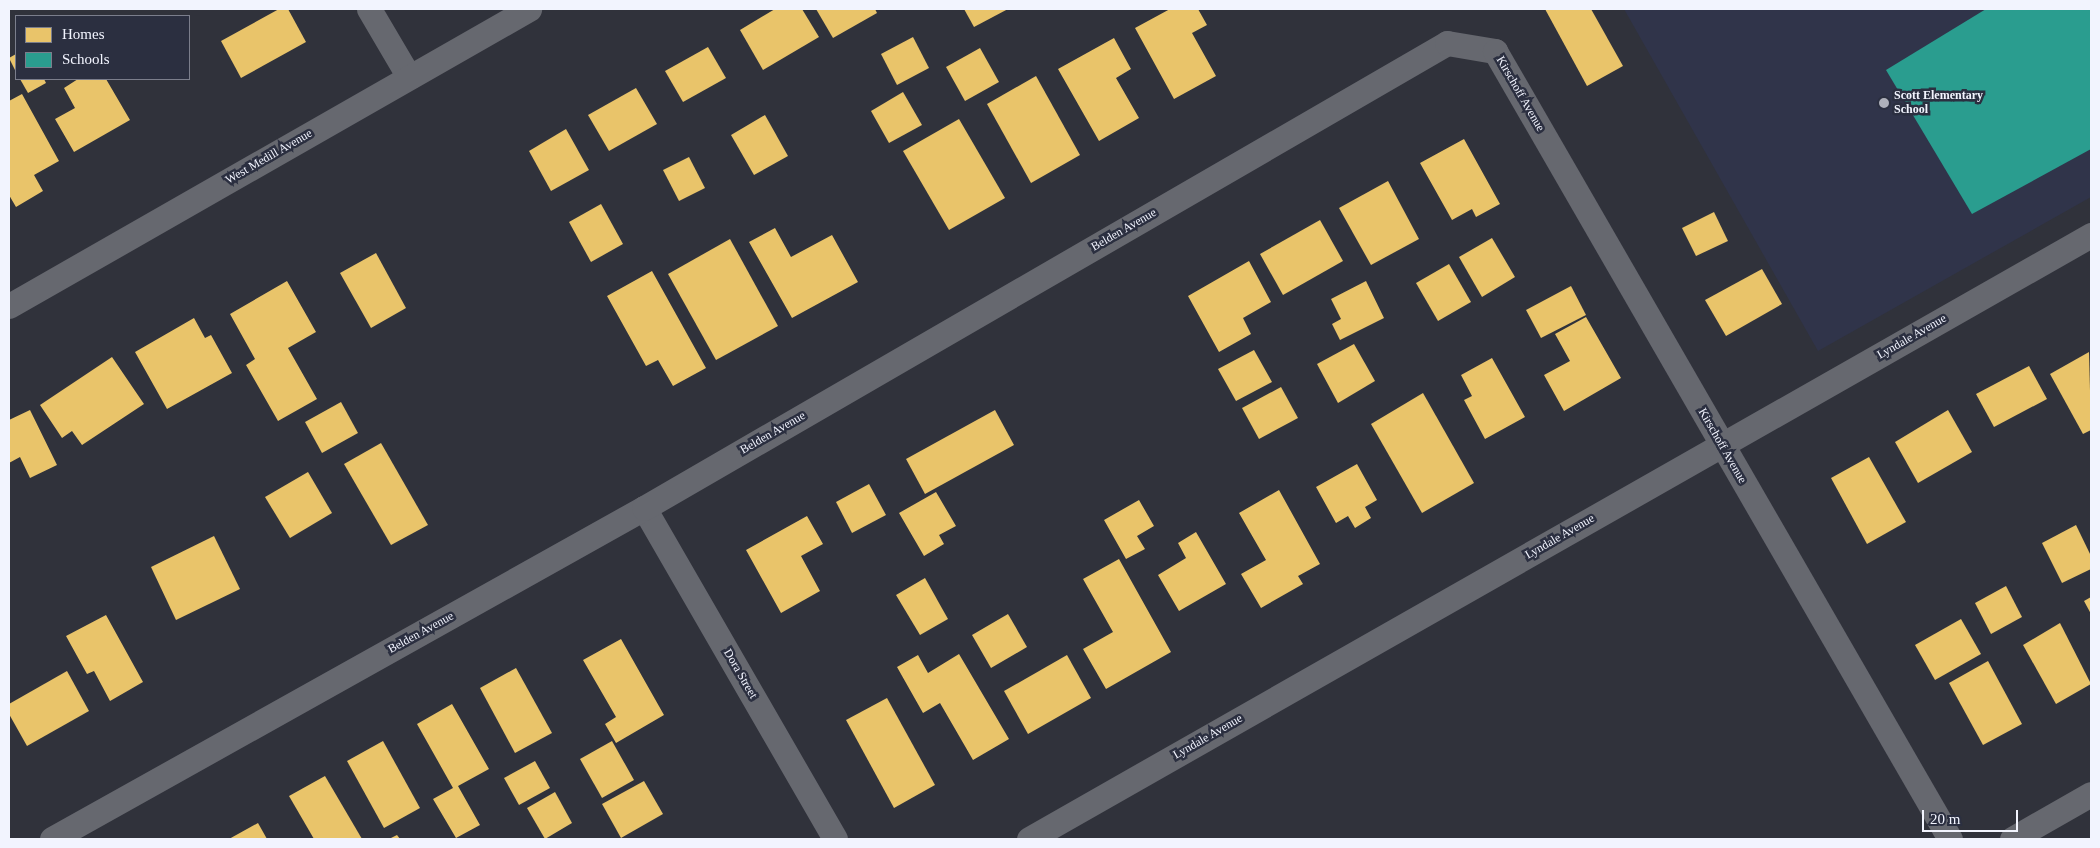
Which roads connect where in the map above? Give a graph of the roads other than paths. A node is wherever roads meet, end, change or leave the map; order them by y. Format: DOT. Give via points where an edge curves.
graph roads {
  1 [pos="369,9"];
  2 [pos="529,9"];
  3 [pos="1496,51"];
  4 [pos="409,77"];
  5 [pos="2091,235"];
  6 [pos="9,306"];
  7 [pos="1721,445"];
  8 [pos="644,508"];
  9 [pos="2091,794"];
  10 [pos="52,839"];
  11 [pos="835,839"];
  12 [pos="1029,839"];
  13 [pos="1950,839"];
  14 [pos="2012,839"];
  1 -- 4 [label="street"];
  2 -- 4 [label="street, West Medill Avenue"];
  3 -- 7 [label="street, Kirschoff Avenue"];
  3 -- 8 [label="street, Belden Avenue" via="1447,43"];
  4 -- 6 [label="street, West Medill Avenue"];
  5 -- 7 [label="street, Lyndale Avenue"];
  7 -- 12 [label="street, Lyndale Avenue"];
  7 -- 13 [label="street, Kirschoff Avenue"];
  8 -- 10 [label="street, Belden Avenue"];
  8 -- 11 [label="street, Dora Street"];
  9 -- 14 [label="street"];
}
